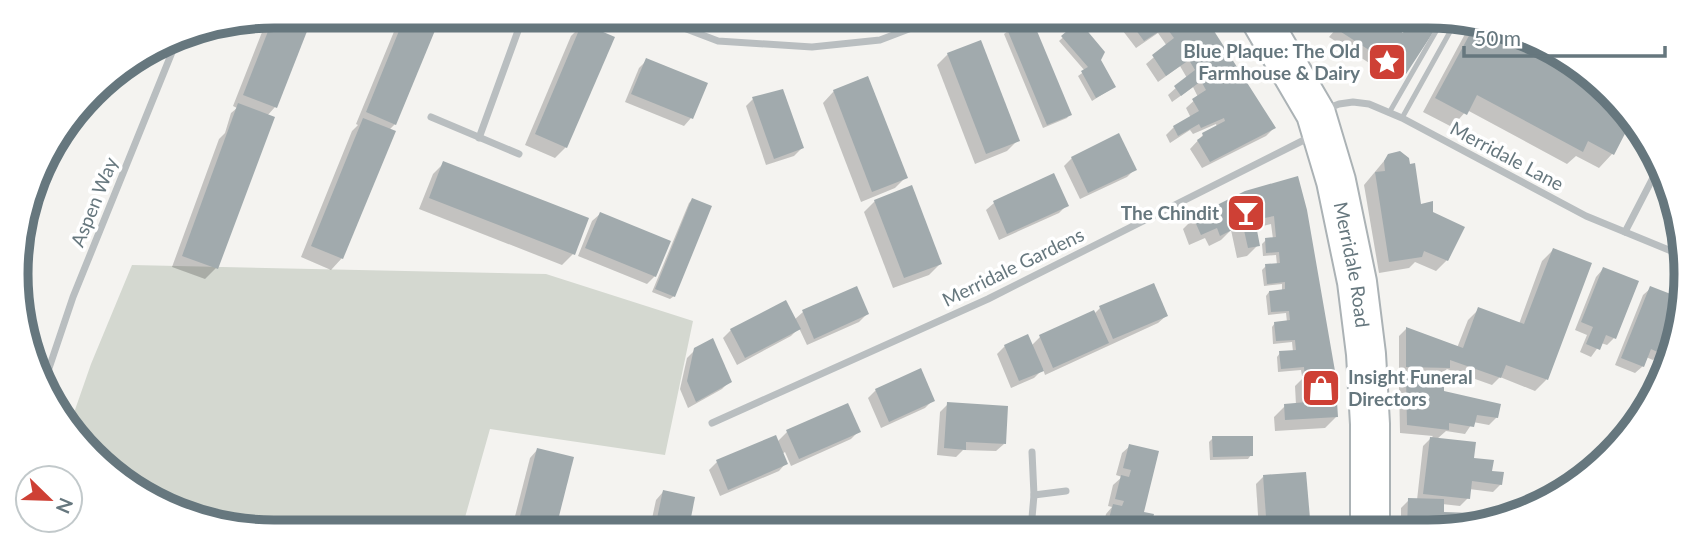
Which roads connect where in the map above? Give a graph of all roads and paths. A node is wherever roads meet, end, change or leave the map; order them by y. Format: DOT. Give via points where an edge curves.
graph roads {
  1 [pos="910,28"];
  2 [pos="1266,28"];
  3 [pos="519,29"];
  4 [pos="686,29"];
  5 [pos="1438,29"];
  6 [pos="1451,29"];
  7 [pos="173,50"];
  8 [pos="1390,113"];
  9 [pos="431,117"];
  10 [pos="1402,118"];
  11 [pos="1320,122"];
  12 [pos="479,138"];
  13 [pos="519,154"];
  14 [pos="1654,177"];
  15 [pos="1625,232"];
  16 [pos="1673,252"];
  17 [pos="48,371"];
  18 [pos="712,424"];
  19 [pos="1032,452"];
  20 [pos="1066,491"];
  21 [pos="1034,495"];
  22 [pos="1032,520"];
  23 [pos="1370,520"];
  1 -- 4 [label="street" via="880,40 811,47 718,41"];
  2 -- 11 [label="street, Merridale Road"];
  3 -- 12 [label="street"];
  5 -- 8 [label="lane"];
  6 -- 10 [label="lane"];
  7 -- 17 [label="street, Aspen Way"];
  8 -- 10 [label="street, Merridale Lane"];
  8 -- 11 [label="street, Merridale Lane" via="1353,102 1339,104"];
  9 -- 12 [label="street"];
  10 -- 15 [label="street, Merridale Lane" via="1586,216"];
  11 -- 18 [label="street, Merridale Gardens" via="988,299"];
  11 -- 23 [label="street, Merridale Road" via="1357,282 1370,424"];
  12 -- 13 [label="street"];
  14 -- 15 [label="street"];
  15 -- 16 [label="street, Merridale Lane"];
  19 -- 21 [label="street"];
  20 -- 21 [label="street"];
  21 -- 22 [label="street"];
}
